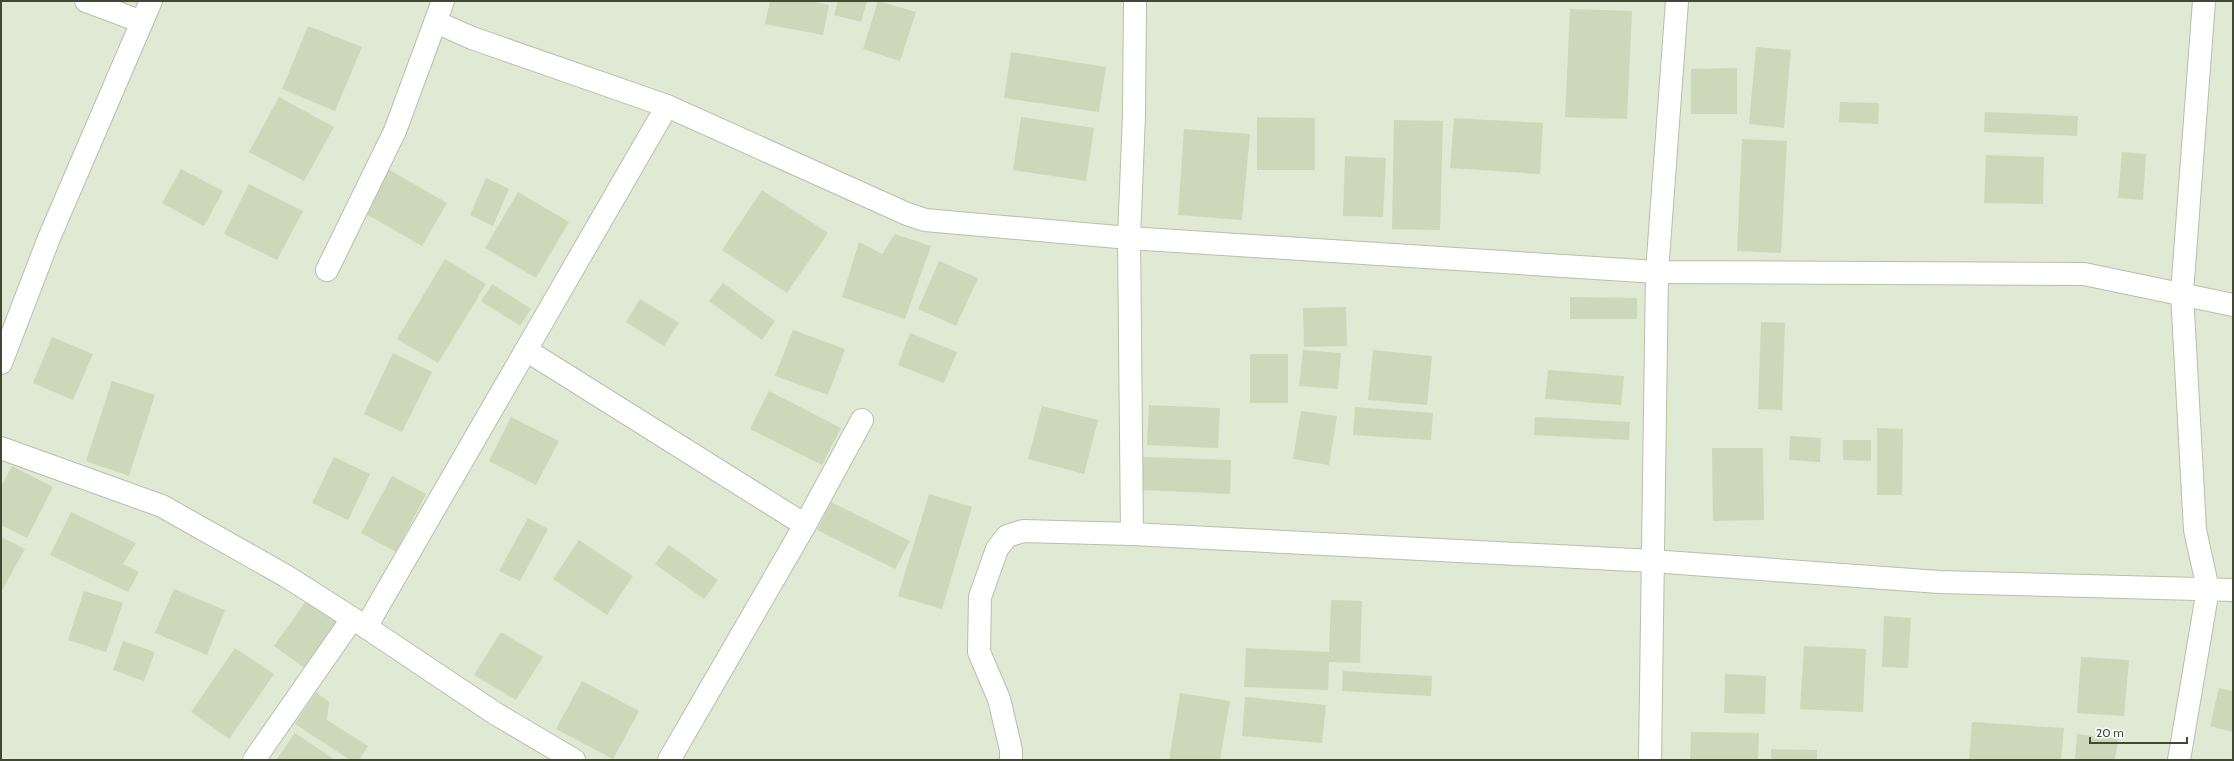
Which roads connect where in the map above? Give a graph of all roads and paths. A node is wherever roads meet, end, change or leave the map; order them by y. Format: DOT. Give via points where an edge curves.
graph roads {
  1 [pos="86,1"];
  2 [pos="151,1"];
  3 [pos="443,1"];
  4 [pos="1135,1"];
  5 [pos="1677,1"];
  6 [pos="2204,1"];
  7 [pos="142,22"];
  8 [pos="436,22"];
  9 [pos="667,106"];
  10 [pos="1129,238"];
  11 [pos="327,270"];
  12 [pos="1657,272"];
  13 [pos="2182,293"];
  14 [pos="2233,305"];
  15 [pos="526,350"];
  16 [pos="1,363"];
  17 [pos="862,420"];
  18 [pos="1,448"];
  19 [pos="805,525"];
  20 [pos="1132,534"];
  21 [pos="1652,561"];
  22 [pos="2208,589"];
  23 [pos="2233,590"];
  24 [pos="359,623"];
  25 [pos="254,760"];
  26 [pos="574,760"];
  27 [pos="668,760"];
  28 [pos="1010,760"];
  29 [pos="1650,760"];
  30 [pos="2179,760"];
  1 -- 7 [label="street"];
  2 -- 7 [label="street"];
  3 -- 8 [label="street"];
  4 -- 10 [label="street"];
  5 -- 12 [label="street"];
  6 -- 13 [label="street"];
  7 -- 16 [label="street" via="49,238"];
  8 -- 9 [label="street" via="472,38"];
  8 -- 11 [label="street" via="395,131"];
  9 -- 10 [label="street" via="925,220"];
  9 -- 15 [label="street"];
  10 -- 12 [label="street"];
  10 -- 20 [label="street"];
  12 -- 13 [label="street" via="2084,274"];
  12 -- 21 [label="street"];
  13 -- 14 [label="street"];
  13 -- 22 [label="street" via="2195,530"];
  15 -- 19 [label="street"];
  15 -- 24 [label="street"];
  17 -- 19 [label="street"];
  18 -- 24 [label="street" via="162,506 286,576"];
  19 -- 27 [label="street"];
  20 -- 21 [label="street"];
  20 -- 28 [label="street" via="1023,532 1007,536 996,549 980,598 979,652 999,699 1011,750"];
  21 -- 22 [label="street" via="1939,582"];
  21 -- 29 [label="street"];
  22 -- 23 [label="street"];
  22 -- 30 [label="street"];
  24 -- 25 [label="street"];
  24 -- 26 [label="street" via="496,714"];
}
